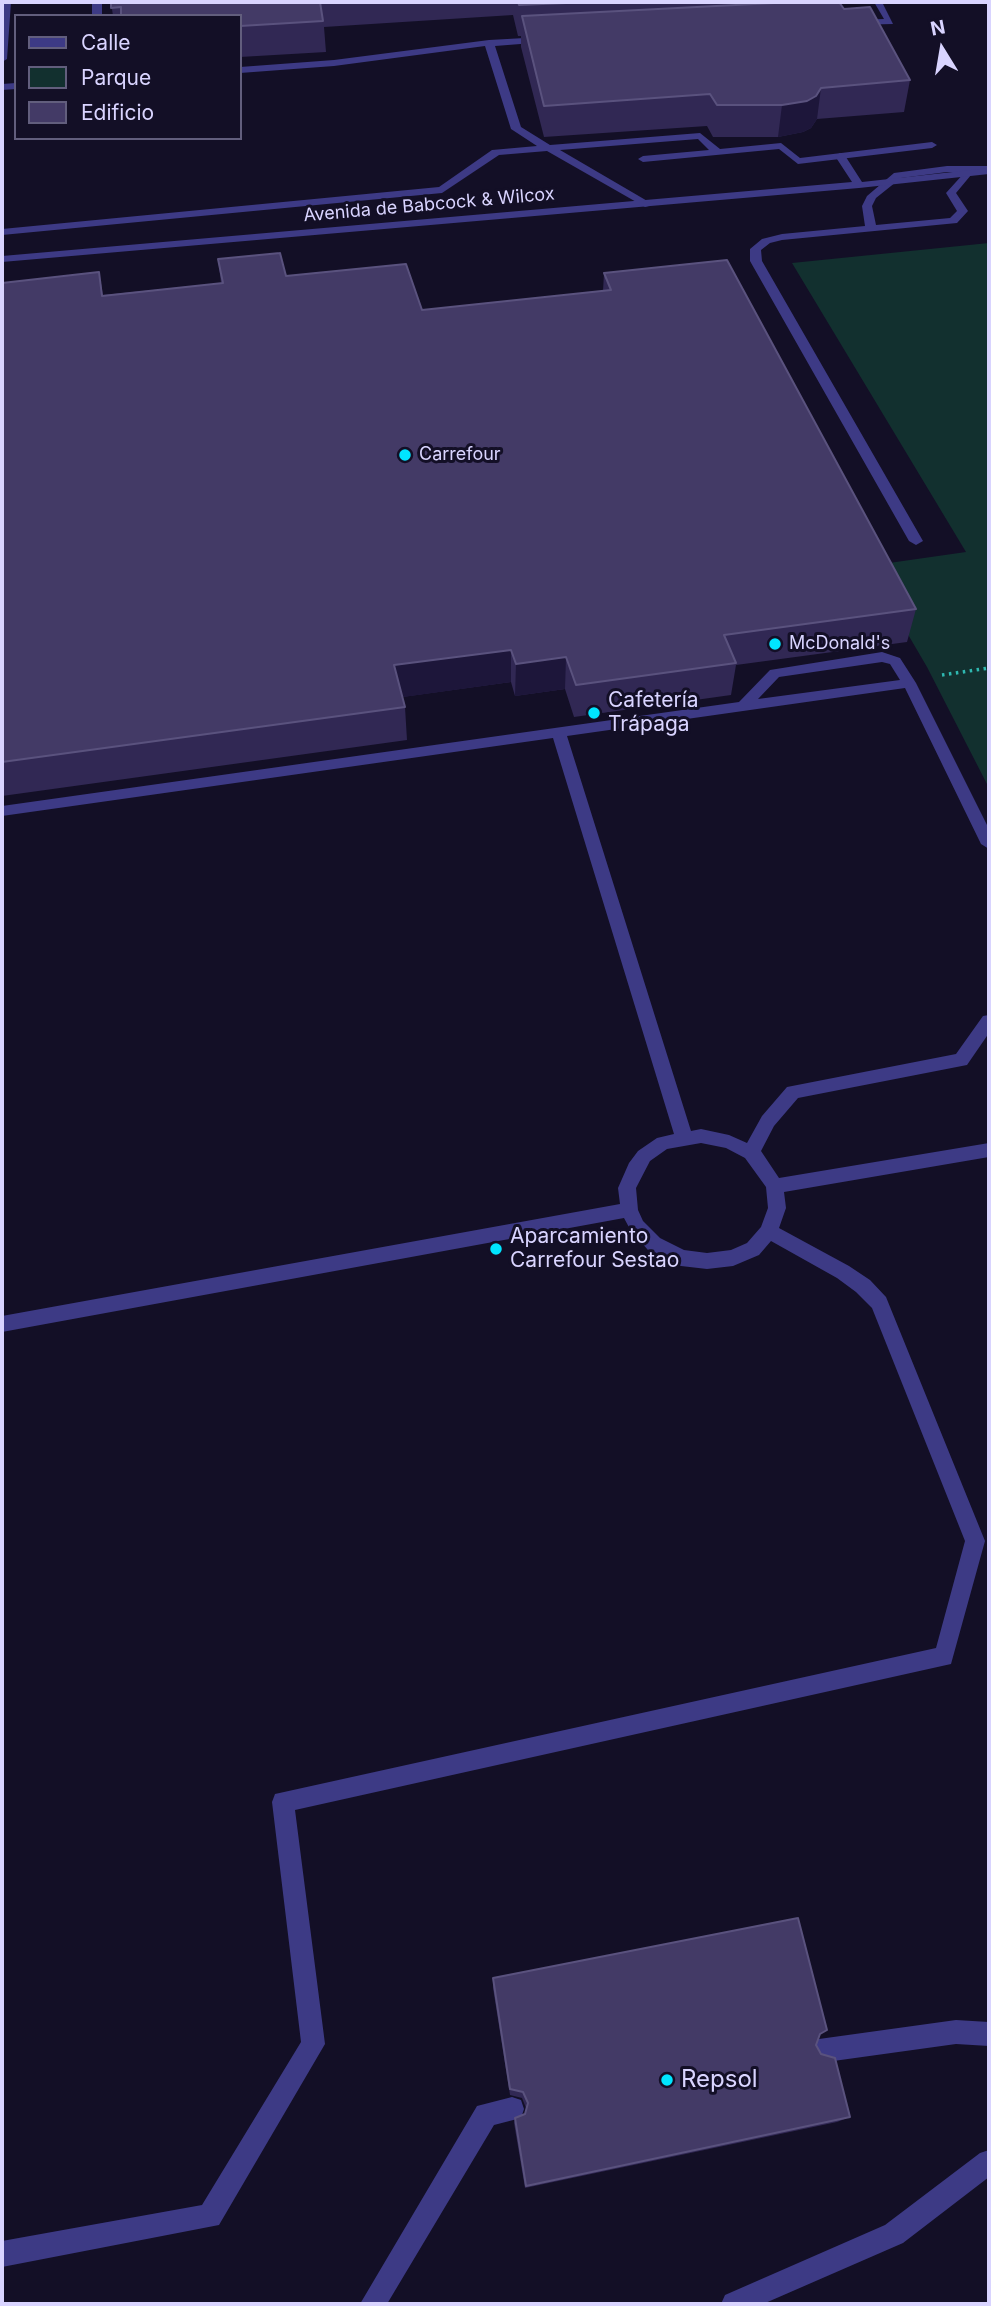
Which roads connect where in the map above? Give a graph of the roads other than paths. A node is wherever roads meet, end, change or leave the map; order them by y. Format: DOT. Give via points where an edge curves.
graph roads {
  1 [pos="6,2"];
  2 [pos="878,2"];
  3 [pos="846,24"];
  4 [pos="558,39"];
  5 [pos="489,43"];
  6 [pos="2,59"];
  7 [pos="242,70"];
  8 [pos="932,145"];
  9 [pos="545,147"];
  10 [pos="718,152"];
  11 [pos="840,156"];
  12 [pos="643,159"];
  13 [pos="989,170"];
  14 [pos="966,175"];
  15 [pos="889,182"];
  16 [pos="859,185"];
  17 [pos="645,204"];
  18 [pos="871,229"];
  19 [pos="2,232"];
  20 [pos="2,259"];
  21 [pos="916,541"];
  22 [pos="909,683"];
  23 [pos="744,706"];
  24 [pos="558,732"];
  25 [pos="2,811"];
  26 [pos="989,844"];
  27 [pos="989,1021"];
  28 [pos="684,1137"];
  29 [pos="989,1150"];
  30 [pos="751,1153"];
  31 [pos="775,1186"];
  32 [pos="629,1210"];
  33 [pos="769,1231"];
  34 [pos="2,1324"];
  35 [pos="989,2034"];
  36 [pos="819,2051"];
  37 [pos="512,2109"];
  38 [pos="989,2162"];
  39 [pos="2,2253"];
  40 [pos="373,2304"];
  41 [pos="734,2304"];
  1 -- 6 [label="street"];
  2 -- 3 [label="street" via="890,22"];
  4 -- 5 [label="street"];
  5 -- 7 [label="street" via="334,64"];
  5 -- 9 [label="street" via="516,129"];
  8 -- 11 [label="street"];
  9 -- 10 [label="street" via="700,136"];
  9 -- 17 [label="street"];
  9 -- 19 [label="street" via="496,152 442,190"];
  10 -- 11 [label="street" via="781,146 798,161"];
  10 -- 12 [label="street"];
  11 -- 16 [label="street"];
  13 -- 14 [label="street"];
  13 -- 15 [label="street" via="910,173"];
  14 -- 15 [label="street"];
  14 -- 18 [label="street" via="951,193 963,211 953,221"];
  15 -- 16 [label="street, Avenida de Babcock & Wilcox"];
  15 -- 18 [label="street" via="867,206"];
  16 -- 17 [label="street, Avenida de Babcock & Wilcox"];
  17 -- 20 [label="street, Avenida de Babcock & Wilcox"];
  18 -- 21 [label="street" via="766,241 755,249 756,261"];
  22 -- 23 [label="street"];
  22 -- 23 [label="street" via="895,660 882,657 775,673"];
  22 -- 26 [label="street"];
  23 -- 24 [label="street"];
  24 -- 25 [label="street"];
  24 -- 28 [label="street"];
  27 -- 30 [label="street" via="961,1060 793,1092 768,1121"];
  28 -- 30 [label="street" via="729,1142"];
  28 -- 32 [label="street" via="643,1156 627,1188"];
  29 -- 31 [label="street"];
  30 -- 31 [label="street"];
  31 -- 33 [label="street" via="777,1208"];
  32 -- 33 [label="street" via="654,1244 681,1258 707,1262 753,1249"];
  32 -- 34 [label="street"];
  33 -- 39 [label="street" via="843,1272 878,1303 975,1541 944,1657 283,1802 313,2044 209,2216"];
  35 -- 36 [label="street" via="956,2032"];
  37 -- 40 [label="street" via="486,2115"];
  38 -- 41 [label="street" via="894,2234"];
}
